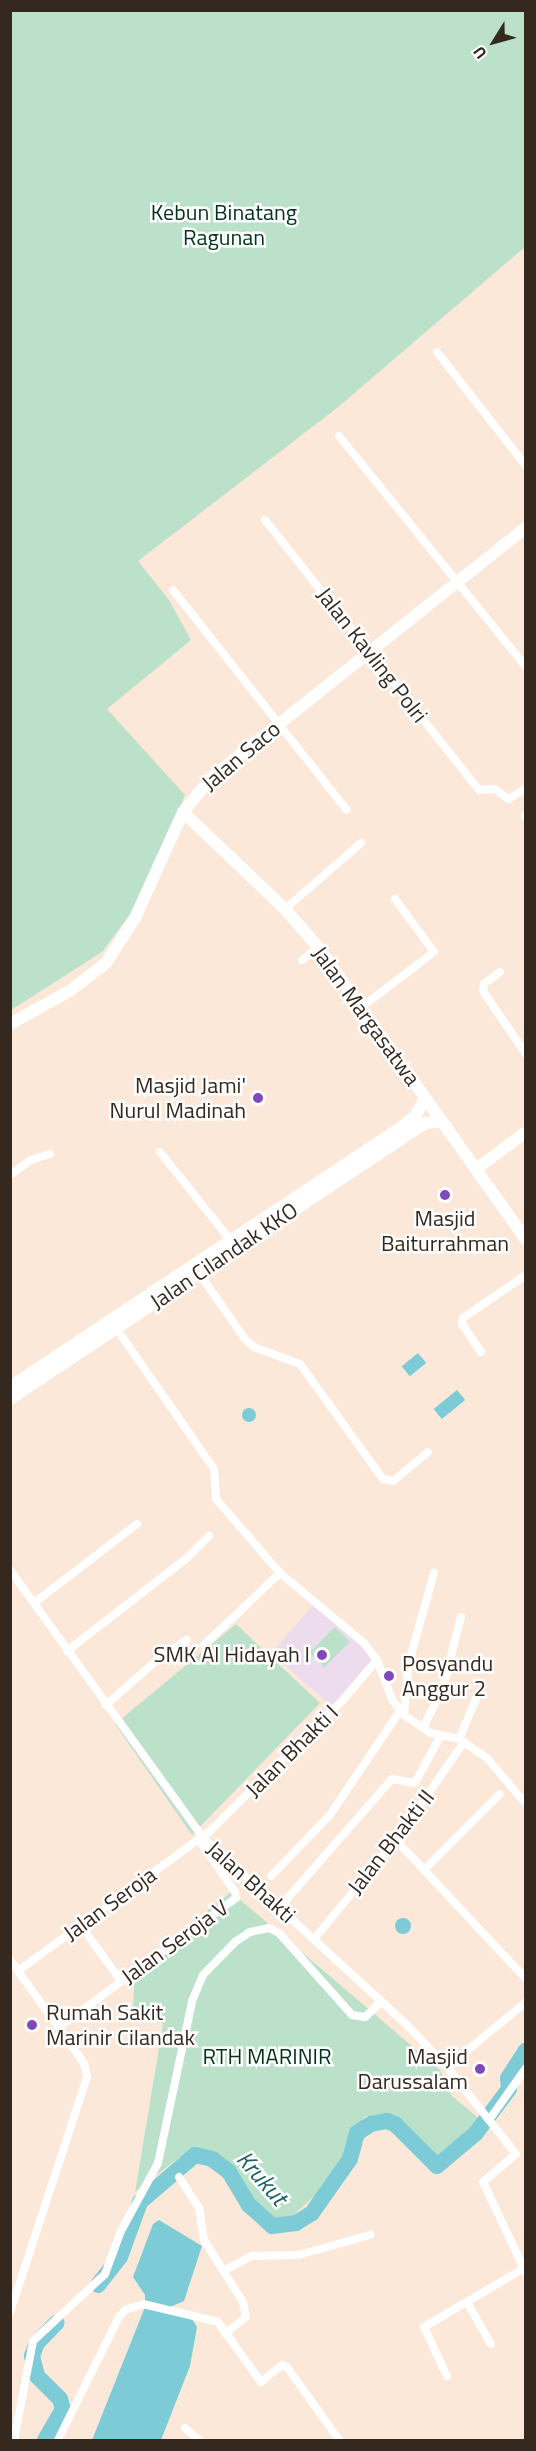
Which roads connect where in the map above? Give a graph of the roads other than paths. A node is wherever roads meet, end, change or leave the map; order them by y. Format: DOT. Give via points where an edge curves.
graph roads {
  1 [pos="437,352"];
  2 [pos="339,436"];
  3 [pos="525,466"];
  4 [pos="265,520"];
  5 [pos="525,527"];
  6 [pos="458,580"];
  7 [pos="173,590"];
  8 [pos="370,652"];
  9 [pos="525,668"];
  10 [pos="279,724"];
  11 [pos="525,788"];
  12 [pos="347,810"];
  13 [pos="183,812"];
  14 [pos="361,843"];
  15 [pos="395,899"];
  16 [pos="285,909"];
  17 [pos="318,947"];
  18 [pos="302,960"];
  19 [pos="500,972"];
  20 [pos="363,1006"];
  21 [pos="10,1024"];
  22 [pos="525,1054"];
  23 [pos="425,1098"];
  24 [pos="442,1121"];
  25 [pos="525,1132"];
  26 [pos="160,1152"];
  27 [pos="50,1154"];
  28 [pos="476,1169"];
  29 [pos="10,1174"];
  30 [pos="525,1240"];
  31 [pos="231,1241"];
  32 [pos="196,1270"];
  33 [pos="525,1275"];
  34 [pos="113,1324"];
  35 [pos="482,1352"];
  36 [pos="10,1387"];
  37 [pos="10,1399"];
  38 [pos="428,1452"];
  39 [pos="137,1524"];
  40 [pos="209,1536"];
  41 [pos="10,1570"];
  42 [pos="280,1573"];
  43 [pos="434,1573"];
  44 [pos="34,1603"];
  45 [pos="461,1617"];
  46 [pos="187,1640"];
  47 [pos="204,1645"];
  48 [pos="68,1651"];
  49 [pos="377,1660"];
  50 [pos="478,1694"];
  51 [pos="106,1705"];
  52 [pos="402,1713"];
  53 [pos="423,1728"];
  54 [pos="440,1737"];
  55 [pos="461,1741"];
  56 [pos="500,1794"];
  57 [pos="525,1804"];
  58 [pos="201,1839"];
  59 [pos="396,1840"];
  60 [pos="424,1870"];
  61 [pos="271,1876"];
  62 [pos="279,1908"];
  63 [pos="81,1926"];
  64 [pos="314,1939"];
  65 [pos="10,1960"];
  66 [pos="18,1971"];
  67 [pos="525,1979"];
  68 [pos="121,1981"];
  69 [pos="382,2001"];
  70 [pos="525,2002"];
  71 [pos="59,2027"];
  72 [pos="447,2067"];
  73 [pos="525,2068"];
  74 [pos="490,2121"];
  75 [pos="179,2176"];
  76 [pos="370,2235"];
  77 [pos="225,2270"];
  78 [pos="524,2271"];
  79 [pos="468,2304"];
  80 [pos="10,2312"];
  81 [pos="225,2334"];
  82 [pos="491,2344"];
  83 [pos="447,2376"];
  84 [pos="185,2428"];
  85 [pos="14,2440"];
  86 [pos="58,2440"];
  87 [pos="199,2440"];
  88 [pos="339,2440"];
  1 -- 3 [label="street"];
  2 -- 6 [label="street"];
  4 -- 8 [label="street, Jalan Kavling Polri"];
  5 -- 6 [label="main road, Jalan Saco"];
  6 -- 8 [label="main road, Jalan Saco"];
  6 -- 9 [label="street"];
  7 -- 10 [label="street"];
  8 -- 10 [label="main road, Jalan Saco"];
  8 -- 11 [label="street, Jalan Kavling Polri" via="479,790 495,789 509,799"];
  10 -- 12 [label="street"];
  10 -- 13 [label="main road, Jalan Saco" via="211,778"];
  13 -- 16 [label="main road, Jalan Margasatwa"];
  13 -- 21 [label="main road, Jalan Saco" via="135,918 106,963 71,990"];
  14 -- 16 [label="street"];
  15 -- 20 [label="street" via="434,952"];
  16 -- 17 [label="main road, Jalan Margasatwa"];
  17 -- 18 [label="street"];
  17 -- 20 [label="main road, Jalan Margasatwa"];
  19 -- 22 [label="street" via="484,984 483,991"];
  20 -- 23 [label="main road, Jalan Margasatwa"];
  23 -- 24 [label="main road, Jalan Margasatwa"];
  23 -- 31 [label="main road, Jalan Cilandak KKO" via="416,1115 399,1128"];
  24 -- 28 [label="main road, Jalan Margasatwa"];
  24 -- 32 [label="main road, Jalan Cilandak KKO" via="426,1123"];
  25 -- 28 [label="main road"];
  26 -- 31 [label="street"];
  27 -- 29 [label="street"];
  28 -- 30 [label="main road, Jalan Margasatwa"];
  31 -- 32 [label="main road, Jalan Cilandak KKO"];
  32 -- 34 [label="main road, Jalan Cilandak KKO"];
  32 -- 38 [label="street" via="245,1339 254,1347 300,1364 383,1479 393,1481"];
  33 -- 35 [label="street" via="463,1318 462,1324"];
  34 -- 36 [label="main road, Jalan Cilandak KKO"];
  34 -- 37 [label="main road, Jalan Cilandak KKO"];
  34 -- 42 [label="street" via="214,1469 216,1499"];
  39 -- 44 [label="street"];
  40 -- 48 [label="street" via="188,1557"];
  41 -- 44 [label="street, Jalan Bhakti"];
  42 -- 47 [label="street"];
  42 -- 49 [label="street" via="364,1643"];
  43 -- 52 [label="street" via="408,1666"];
  44 -- 48 [label="street, Jalan Bhakti"];
  45 -- 53 [label="street" via="443,1688"];
  46 -- 51 [label="street" via="157,1660"];
  48 -- 51 [label="street, Jalan Bhakti"];
  49 -- 52 [label="street"];
  49 -- 58 [label="street, Jalan Bhakti I" via="344,1699"];
  50 -- 55 [label="street"];
  51 -- 58 [label="street, Jalan Bhakti"];
  52 -- 53 [label="street"];
  52 -- 61 [label="street" via="330,1815"];
  53 -- 54 [label="street"];
  54 -- 55 [label="street"];
  54 -- 62 [label="street" via="415,1783 392,1779"];
  55 -- 57 [label="street" via="487,1758"];
  55 -- 59 [label="street, Jalan Bhakti II"];
  56 -- 60 [label="street"];
  58 -- 62 [label="street, Jalan Bhakti"];
  58 -- 63 [label="street, Jalan Seroja"];
  58 -- 68 [label="street, Jalan Seroja V" via="236,1898"];
  59 -- 60 [label="street"];
  59 -- 64 [label="street, Jalan Bhakti II"];
  60 -- 67 [label="street"];
  62 -- 64 [label="street, Jalan Bhakti"];
  63 -- 66 [label="street, Jalan Seroja"];
  63 -- 68 [label="street"];
  64 -- 69 [label="street, Jalan Bhakti"];
  65 -- 66 [label="street"];
  66 -- 71 [label="street"];
  68 -- 71 [label="street, Jalan Seroja V"];
  69 -- 72 [label="street, Jalan Bhakti"];
  69 -- 85 [label="street" via="365,2017 352,2014 279,1933 269,1929 250,1932 235,1942 203,1976 192,2001 158,2163 121,2231 105,2274 33,2342"];
  70 -- 72 [label="street" via="468,2054"];
  71 -- 80 [label="street" via="84,2063 87,2077"];
  72 -- 74 [label="street, Jalan Bhakti"];
  73 -- 74 [label="street"];
  74 -- 78 [label="street, Jalan Bhakti" via="516,2154 483,2182"];
  75 -- 77 [label="street" via="199,2208 204,2240"];
  76 -- 77 [label="street" via="298,2255 251,2256"];
  77 -- 81 [label="street" via="243,2302 246,2317"];
  78 -- 79 [label="street"];
  79 -- 82 [label="street"];
  79 -- 83 [label="street" via="424,2327"];
  81 -- 86 [label="street" via="214,2319 146,2304 125,2310"];
  81 -- 88 [label="street" via="261,2382 282,2365 286,2367"];
  84 -- 87 [label="street"];
}
